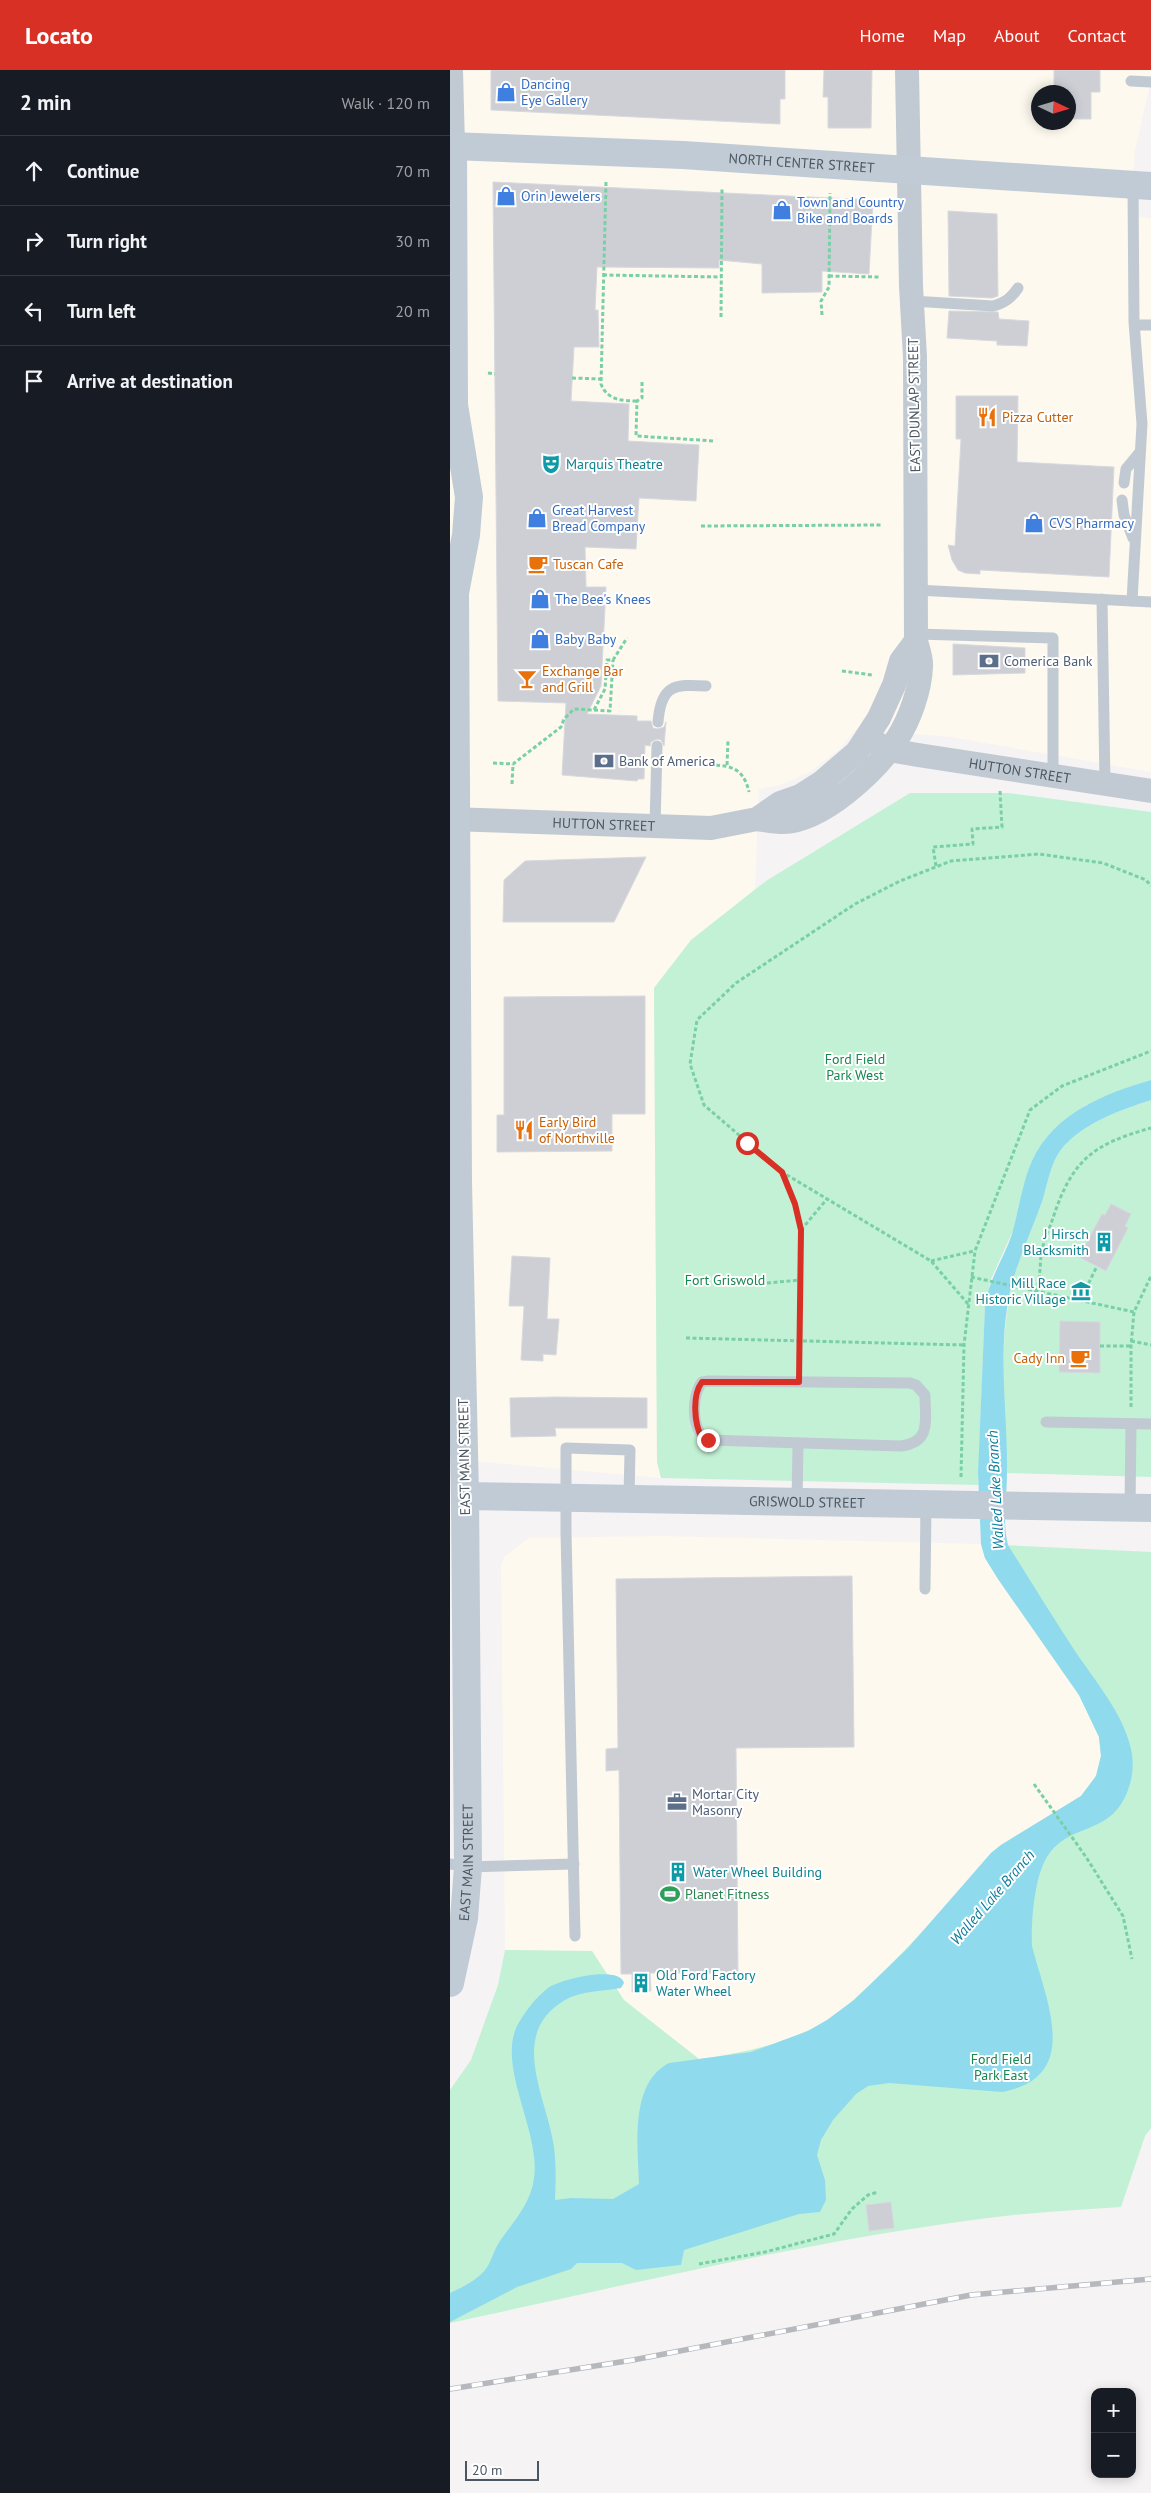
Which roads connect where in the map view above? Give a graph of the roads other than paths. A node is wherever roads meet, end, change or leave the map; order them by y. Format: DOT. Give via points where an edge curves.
graph roads {
  1 [pos="451,70"];
  2 [pos="907,70"];
  3 [pos="1131,81"];
  4 [pos="1151,82"];
  5 [pos="452,146"];
  6 [pos="909,170"];
  7 [pos="1142,186"];
  8 [pos="1018,288"];
  9 [pos="912,301"];
  10 [pos="1135,325"];
  11 [pos="1151,325"];
  12 [pos="452,414"];
  13 [pos="1144,448"];
  14 [pos="1124,483"];
  15 [pos="1122,500"];
  16 [pos="1135,544"];
  17 [pos="453,583"];
  18 [pos="916,590"];
  19 [pos="1102,599"];
  20 [pos="1132,600"];
  21 [pos="1151,602"];
  22 [pos="917,637"];
  23 [pos="706,686"];
  24 [pos="658,722"];
  25 [pos="867,738"];
  26 [pos="657,746"];
  27 [pos="889,750"];
  28 [pos="1053,776"];
  29 [pos="1106,784"];
  30 [pos="1151,791"];
  31 [pos="454,819"];
  32 [pos="757,819"];
  33 [pos="655,827"];
  34 [pos="453,1014"];
  35 [pos="454,1128"];
  36 [pos="455,1251"];
  37 [pos="456,1330"];
  38 [pos="456,1371"];
  39 [pos="1046,1422"];
  40 [pos="1131,1424"];
  41 [pos="1151,1424"];
  42 [pos="798,1444"];
  43 [pos="458,1496"];
  44 [pos="565,1498"];
  45 [pos="629,1499"];
  46 [pos="797,1502"];
  47 [pos="926,1504"];
  48 [pos="1140,1508"];
  49 [pos="925,1589"];
  50 [pos="574,1864"];
  51 [pos="459,1865"];
  52 [pos="575,1936"];
  53 [pos="452,1968"];
  1 -- 5 [label="street"];
  2 -- 6 [label="street, EAST DUNLAP STREET"];
  3 -- 4 [label="lane"];
  5 -- 6 [label="street, NORTH CENTER STREET" via="683,155"];
  5 -- 12 [label="street, EAST MAIN STREET"];
  6 -- 7 [label="street, NORTH CENTER STREET"];
  6 -- 9 [label="street, EAST DUNLAP STREET"];
  7 -- 10 [label="lane"];
  8 -- 9 [label="lane" via="1012,297 993,306"];
  9 -- 18 [label="street, EAST DUNLAP STREET"];
  10 -- 11 [label="lane"];
  10 -- 13 [label="lane"];
  12 -- 17 [label="street, EAST MAIN STREET" via="469,497 466,535"];
  13 -- 14 [label="lane" via="1126,469"];
  13 -- 16 [label="lane"];
  15 -- 16 [label="lane"];
  16 -- 20 [label="lane"];
  17 -- 31 [label="street, EAST MAIN STREET"];
  18 -- 19 [label="lane"];
  18 -- 22 [label="street, EAST DUNLAP STREET"];
  19 -- 20 [label="lane"];
  19 -- 29 [label="lane"];
  20 -- 21 [label="lane"];
  22 -- 25 [label="street" via="901,661 890,696"];
  22 -- 27 [label="street, EAST DUNLAP STREET" via="922,666 905,724"];
  22 -- 28 [label="lane" via="1053,638"];
  23 -- 24 [label="lane" via="682,685 668,690"];
  25 -- 27 [label="street, HUTTON STREET"];
  25 -- 32 [label="street, HUTTON STREET" via="847,762 822,782 800,796 780,803"];
  26 -- 33 [label="lane"];
  27 -- 28 [label="street, HUTTON STREET"];
  27 -- 32 [label="street, HUTTON STREET" via="850,790 826,807 784,822"];
  28 -- 29 [label="street, HUTTON STREET"];
  29 -- 30 [label="street, HUTTON STREET"];
  31 -- 33 [label="street, HUTTON STREET"];
  31 -- 34 [label="street, EAST MAIN STREET"];
  32 -- 33 [label="street, HUTTON STREET" via="711,828"];
  34 -- 35 [label="street, EAST MAIN STREET"];
  35 -- 36 [label="street, EAST MAIN STREET"];
  36 -- 37 [label="street, EAST MAIN STREET"];
  37 -- 38 [label="street, EAST MAIN STREET"];
  38 -- 43 [label="street, EAST MAIN STREET"];
  39 -- 40 [label="lane"];
  40 -- 41 [label="lane"];
  40 -- 48 [label="lane"];
  42 -- 42 [label="lane" via="717,1442 702,1438 696,1423 696,1393 702,1382 916,1385 925,1396 924,1434 911,1445"];
  42 -- 46 [label="lane"];
  43 -- 44 [label="street, GRISWOLD STREET"];
  43 -- 51 [label="street, EAST MAIN STREET"];
  44 -- 45 [label="street, GRISWOLD STREET"];
  44 -- 45 [label="lane" via="566,1448 630,1450"];
  44 -- 50 [label="lane"];
  45 -- 46 [label="street, GRISWOLD STREET"];
  46 -- 47 [label="street, GRISWOLD STREET"];
  47 -- 48 [label="street, GRISWOLD STREET"];
  47 -- 49 [label="lane"];
  50 -- 51 [label="lane"];
  50 -- 52 [label="lane"];
  51 -- 53 [label="street, EAST MAIN STREET" via="464,1918"];
}
